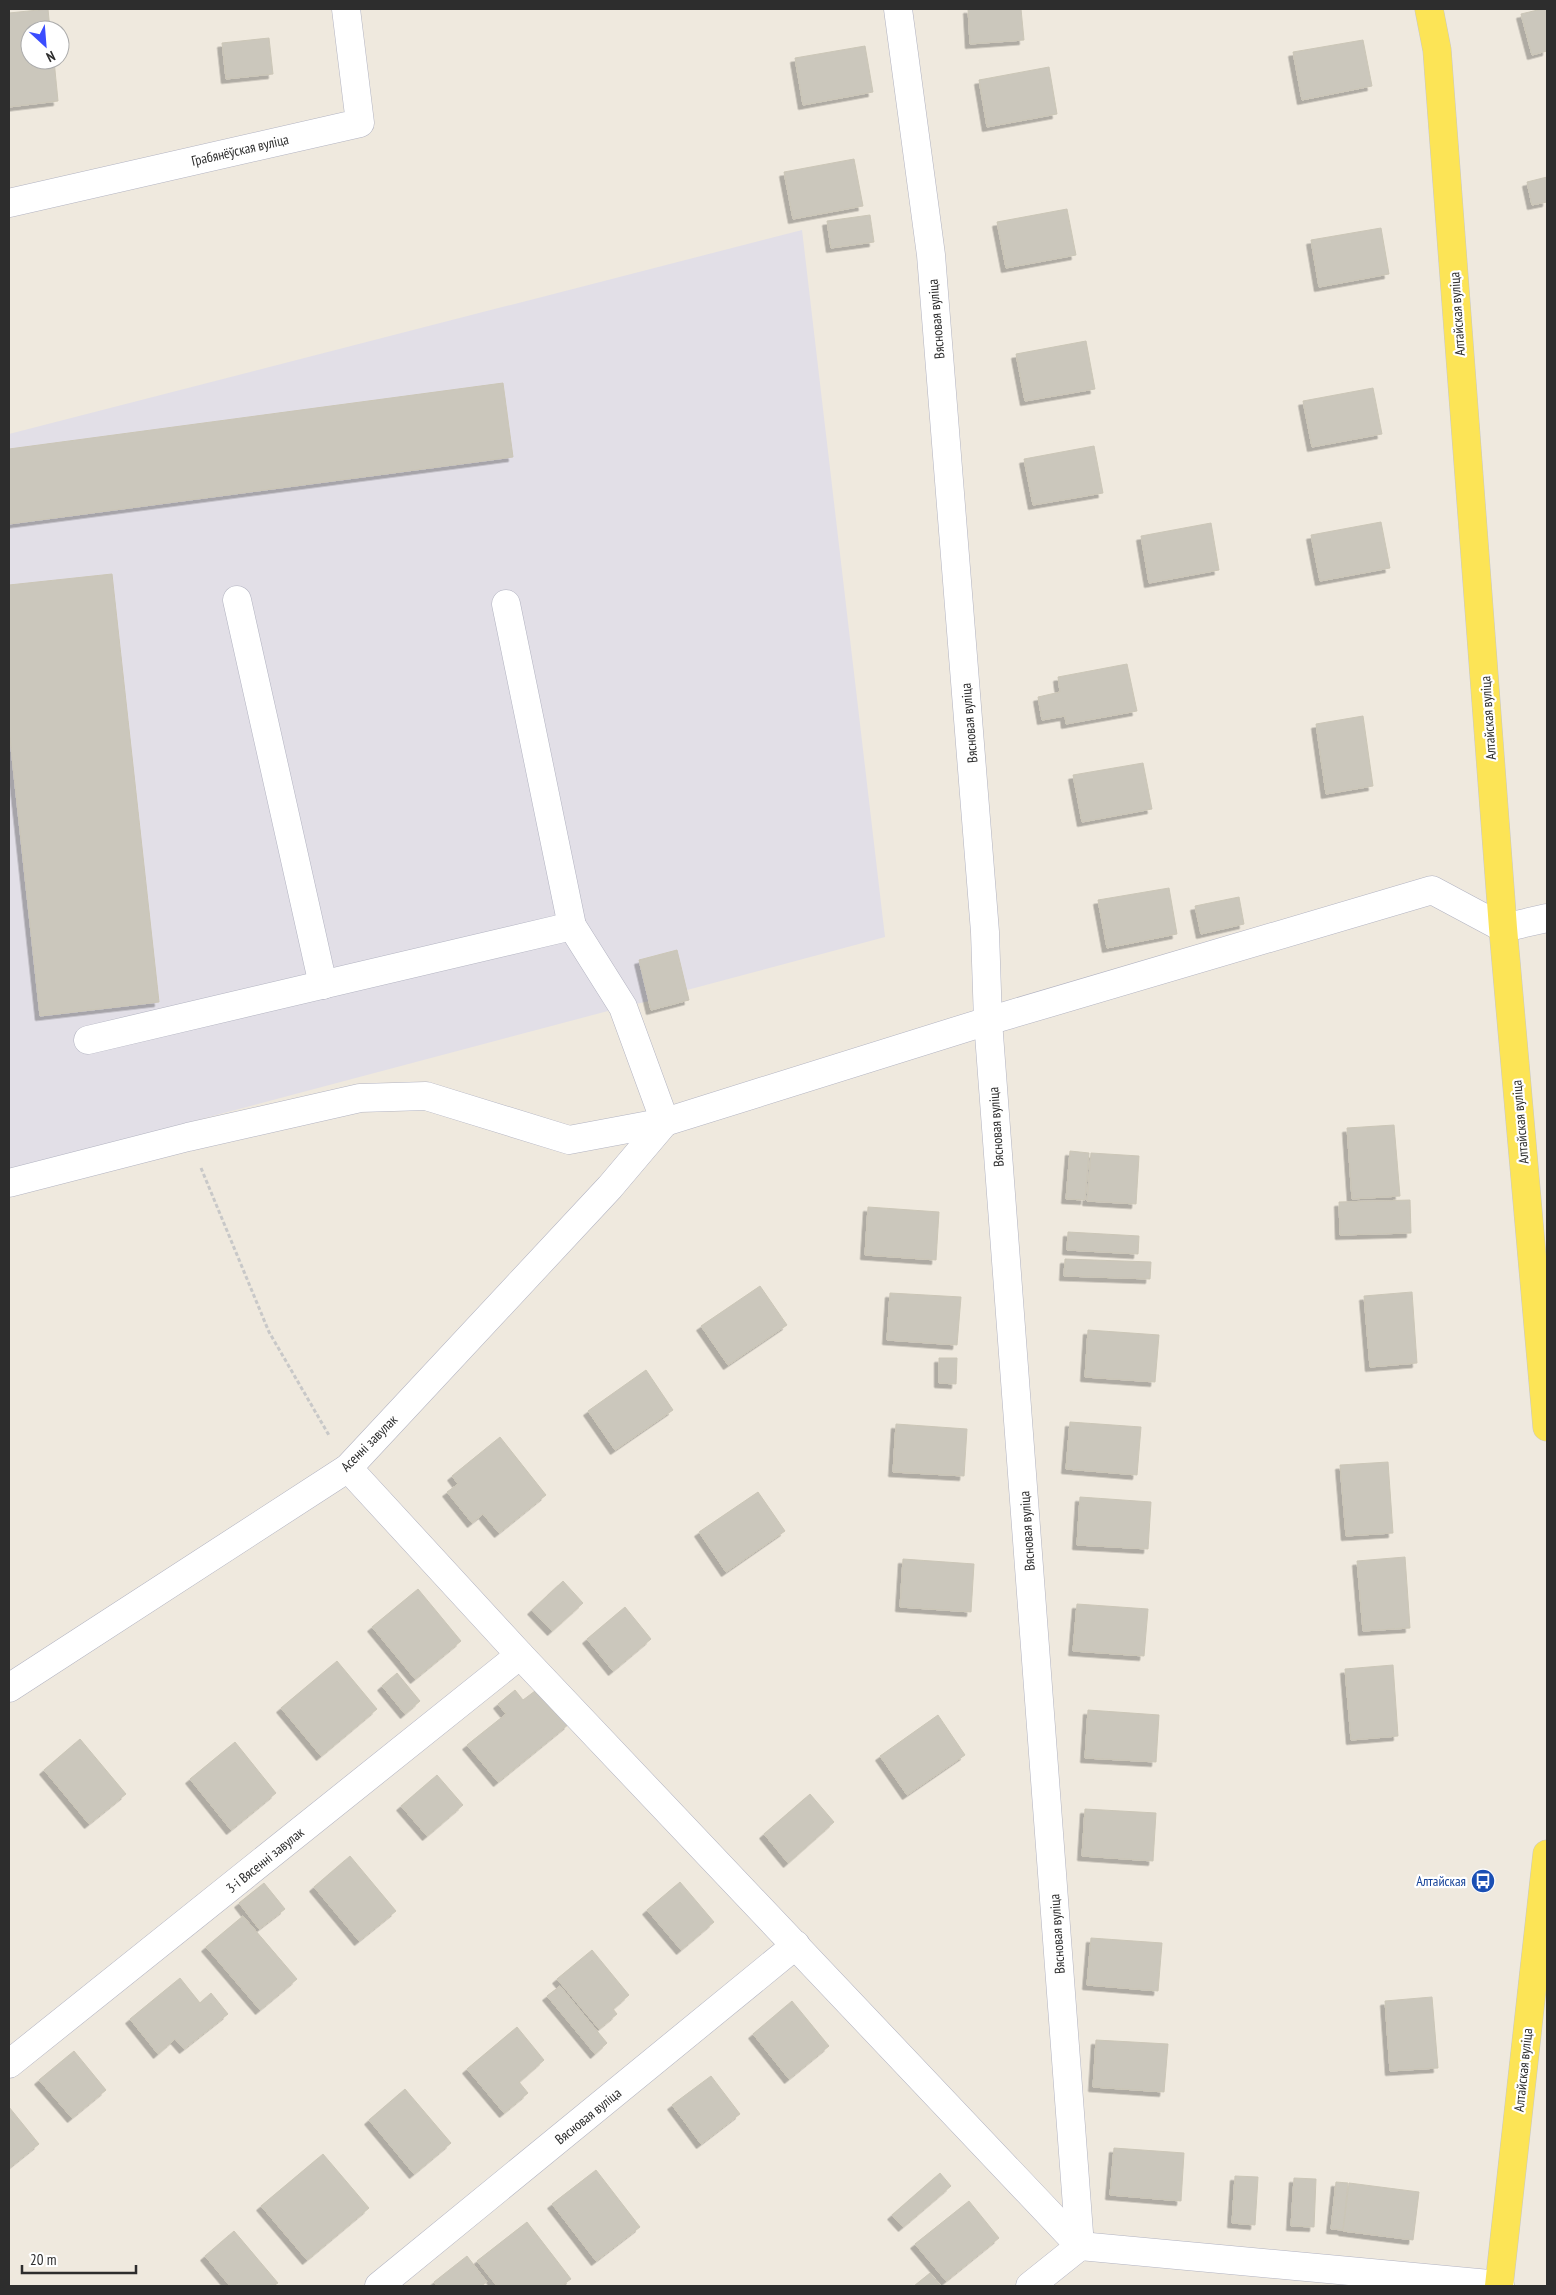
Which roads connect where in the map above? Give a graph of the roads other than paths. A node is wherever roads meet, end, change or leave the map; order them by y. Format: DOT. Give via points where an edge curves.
graph roads {
  1 [pos="346,9"];
  2 [pos="898,9"];
  3 [pos="1429,9"];
  4 [pos="9,202"];
  5 [pos="237,600"];
  6 [pos="506,604"];
  7 [pos="1547,918"];
  8 [pos="572,926"];
  9 [pos="1503,928"];
  10 [pos="323,984"];
  11 [pos="988,1021"];
  12 [pos="88,1040"];
  13 [pos="665,1122"];
  14 [pos="9,1183"];
  15 [pos="1547,1427"];
  16 [pos="348,1468"];
  17 [pos="520,1655"];
  18 [pos="9,1688"];
  19 [pos="1547,1854"];
  20 [pos="796,1945"];
  21 [pos="9,2064"];
  22 [pos="1080,2246"];
  23 [pos="379,2286"];
  24 [pos="1030,2286"];
  25 [pos="1500,2286"];
  1 -- 4 [label="street, Грабянёўская вуліца" via="360,123"];
  2 -- 11 [label="street, Вясновая вуліца" via="931,255 985,922"];
  3 -- 9 [label="main road, Алтайская вуліца" via="1437,50"];
  5 -- 10 [label="street"];
  6 -- 8 [label="street"];
  7 -- 9 [label="street"];
  8 -- 10 [label="street"];
  8 -- 13 [label="street" via="623,1007"];
  9 -- 11 [label="street" via="1432,890"];
  9 -- 15 [label="main road, Алтайская вуліца"];
  10 -- 12 [label="street"];
  11 -- 13 [label="street"];
  11 -- 22 [label="street, Вясновая вуліца"];
  13 -- 14 [label="street" via="569,1140 426,1096 360,1098 188,1137"];
  13 -- 16 [label="street, Асенні завулак" via="610,1187"];
  16 -- 17 [label="street"];
  16 -- 18 [label="street, Асенні завулак"];
  17 -- 20 [label="street"];
  17 -- 21 [label="street, 3-і Вясенні завулак"];
  19 -- 25 [label="main road, Алтайская вуліца"];
  20 -- 22 [label="street"];
  20 -- 23 [label="street, Вясновая вуліца"];
  22 -- 24 [label="street"];
  22 -- 25 [label="street"];
}
